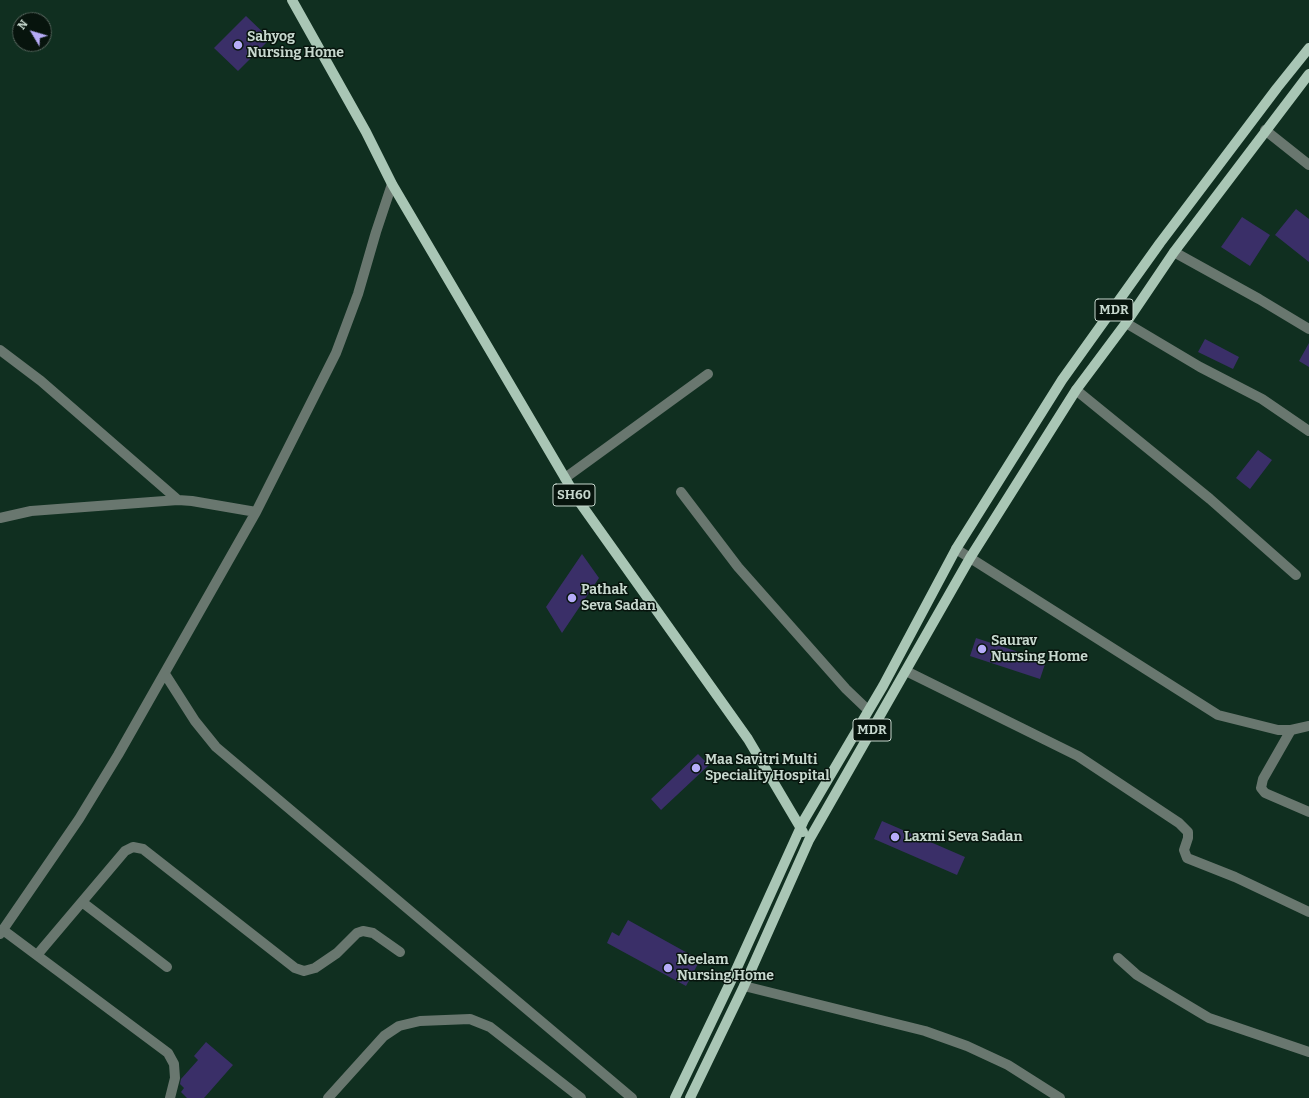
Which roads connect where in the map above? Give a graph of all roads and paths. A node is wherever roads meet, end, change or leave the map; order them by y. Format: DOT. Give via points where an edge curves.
graph roads {
  1 [pos="292,0"];
  2 [pos="1309,48"];
  3 [pos="1309,74"];
  4 [pos="1265,130"];
  5 [pos="1309,165"];
  6 [pos="392,184"];
  7 [pos="1174,252"];
  8 [pos="1126,323"];
  9 [pos="1309,329"];
  10 [pos="0,350"];
  11 [pos="708,374"];
  12 [pos="1076,390"];
  13 [pos="1309,431"];
  14 [pos="565,478"];
  15 [pos="681,492"];
  16 [pos="178,500"];
  17 [pos="256,512"];
  18 [pos="0,518"];
  19 [pos="956,550"];
  20 [pos="970,558"];
  21 [pos="1296,575"];
  22 [pos="906,671"];
  23 [pos="165,674"];
  24 [pos="868,710"];
  25 [pos="1309,726"];
  26 [pos="1291,730"];
  27 [pos="1309,812"];
  28 [pos="801,828"];
  29 [pos="809,840"];
  30 [pos="82,902"];
  31 [pos="1309,912"];
  32 [pos="2,932"];
  33 [pos="400,952"];
  34 [pos="37,955"];
  35 [pos="1118,958"];
  36 [pos="167,967"];
  37 [pos="744,986"];
  38 [pos="1309,1052"];
  39 [pos="170,1098"];
  40 [pos="328,1098"];
  41 [pos="581,1098"];
  42 [pos="632,1098"];
  43 [pos="675,1098"];
  44 [pos="690,1098"];
  45 [pos="1060,1098"];
  1 -- 6 [label="main road, SH60"];
  2 -- 19 [label="main road, MDR" via="1160,243 1062,380"];
  3 -- 4 [label="main road, MDR"];
  4 -- 5 [label="street"];
  4 -- 7 [label="main road, MDR"];
  6 -- 14 [label="main road, SH60"];
  6 -- 17 [label="street" via="358,294 336,353"];
  7 -- 8 [label="main road, MDR"];
  7 -- 9 [label="street"];
  8 -- 12 [label="main road, MDR"];
  8 -- 13 [label="street" via="1200,367 1262,399"];
  10 -- 16 [label="street" via="41,381"];
  11 -- 14 [label="street"];
  12 -- 20 [label="main road, MDR"];
  12 -- 21 [label="street" via="1210,499"];
  14 -- 28 [label="main road, SH60" via="748,739"];
  15 -- 24 [label="street" via="738,567 846,689"];
  16 -- 17 [label="street"];
  16 -- 18 [label="street" via="31,511"];
  17 -- 23 [label="street"];
  19 -- 20 [label="street"];
  19 -- 24 [label="main road, MDR"];
  20 -- 22 [label="main road, MDR"];
  20 -- 26 [label="street" via="1218,715 1278,730"];
  22 -- 29 [label="main road, MDR"];
  22 -- 31 [label="street" via="1078,756 1188,832 1184,850 1187,858 1235,877"];
  23 -- 32 [label="street" via="79,819"];
  23 -- 42 [label="street" via="216,747"];
  24 -- 28 [label="main road, MDR"];
  25 -- 26 [label="street"];
  26 -- 27 [label="street" via="1263,779 1261,788 1265,793"];
  28 -- 29 [label="main road, SH60"];
  28 -- 43 [label="main road, MDR"];
  29 -- 37 [label="main road, MDR"];
  30 -- 33 [label="street" via="125,851 133,847 143,849 295,968 304,971 315,968 363,931 373,933"];
  30 -- 34 [label="street"];
  30 -- 36 [label="street"];
  32 -- 34 [label="street"];
  34 -- 39 [label="street" via="168,1053 174,1064 175,1078"];
  35 -- 38 [label="street" via="1137,975 1209,1018"];
  37 -- 44 [label="main road, MDR"];
  37 -- 45 [label="street" via="925,1031 1008,1064"];
  40 -- 41 [label="street" via="384,1036 399,1026 420,1020 470,1019 490,1027"];
}
